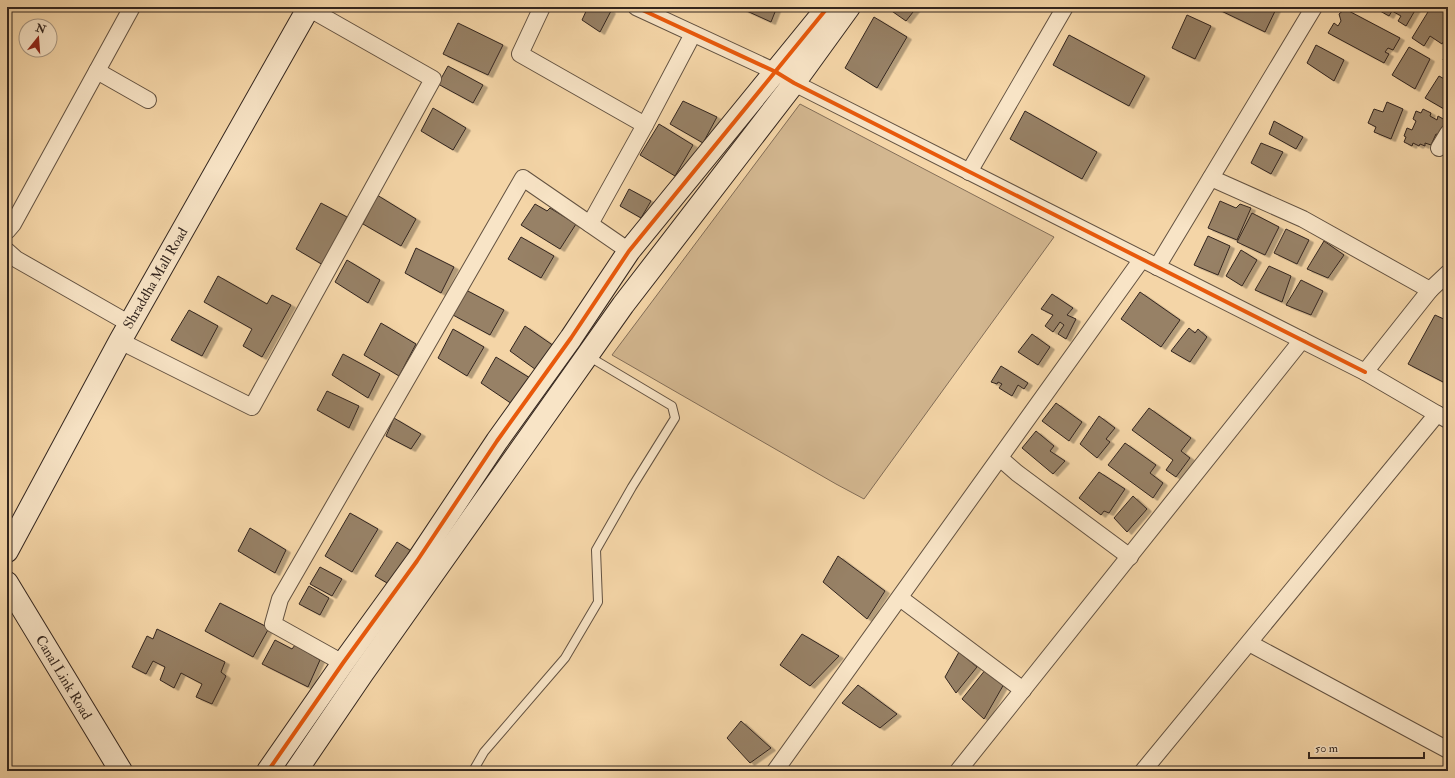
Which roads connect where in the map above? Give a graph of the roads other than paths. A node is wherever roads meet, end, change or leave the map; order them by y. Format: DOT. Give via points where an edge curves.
graph roads {
  1 [pos="132,7"];
  2 [pos="308,7"];
  3 [pos="542,7"];
  4 [pos="636,7"];
  5 [pos="828,7"];
  6 [pos="849,7"];
  7 [pos="1065,7"];
  8 [pos="1314,7"];
  9 [pos="693,34"];
  10 [pos="97,71"];
  11 [pos="776,72"];
  12 [pos="794,83"];
  13 [pos="148,100"];
  14 [pos="645,125"];
  15 [pos="1448,133"];
  16 [pos="1439,148"];
  17 [pos="969,172"];
  18 [pos="1211,178"];
  19 [pos="590,224"];
  20 [pos="7,231"];
  21 [pos="7,251"];
  22 [pos="629,251"];
  23 [pos="1142,259"];
  24 [pos="1157,267"];
  25 [pos="1448,273"];
  26 [pos="1430,290"];
  27 [pos="125,332"];
  28 [pos="1302,340"];
  29 [pos="588,356"];
  30 [pos="1365,372"];
  31 [pos="1442,417"];
  32 [pos="1001,459"];
  33 [pos="7,551"];
  34 [pos="1130,557"];
  35 [pos="7,583"];
  36 [pos="900,598"];
  37 [pos="1249,643"];
  38 [pos="343,663"];
  39 [pos="1023,690"];
  40 [pos="1448,750"];
  41 [pos="121,771"];
  42 [pos="268,771"];
  43 [pos="296,771"];
  44 [pos="473,771"];
  45 [pos="775,771"];
  46 [pos="958,771"];
  47 [pos="1143,771"];
  1 -- 10 [label="street"];
  2 -- 27 [label="street, Shraddha Mall Road"];
  2 -- 27 [label="street" via="433,79 252,408"];
  3 -- 14 [label="street" via="520,54"];
  4 -- 9 [label="street"];
  5 -- 11 [label="street"];
  6 -- 12 [label="street"];
  7 -- 17 [label="street"];
  8 -- 18 [label="street"];
  9 -- 11 [label="street"];
  9 -- 14 [label="street"];
  10 -- 13 [label="street"];
  10 -- 20 [label="street"];
  11 -- 12 [label="street"];
  11 -- 22 [label="street"];
  12 -- 17 [label="street"];
  12 -- 29 [label="street" via="623,305"];
  14 -- 19 [label="street"];
  15 -- 16 [label="street"];
  17 -- 23 [label="street"];
  18 -- 24 [label="street"];
  18 -- 26 [label="street" via="1303,220"];
  19 -- 22 [label="street"];
  19 -- 38 [label="street" via="523,178 280,599 273,624"];
  21 -- 27 [label="street"];
  22 -- 38 [label="street" via="417,561"];
  23 -- 24 [label="street"];
  23 -- 32 [label="street"];
  24 -- 28 [label="street"];
  25 -- 26 [label="street"];
  26 -- 30 [label="street"];
  27 -- 33 [label="street, Shraddha Mall Road"];
  28 -- 30 [label="street"];
  28 -- 34 [label="street"];
  29 -- 43 [label="street"];
  29 -- 44 [label="lane" via="672,406 675,418 596,550 598,602 565,658 484,752"];
  30 -- 31 [label="street"];
  31 -- 37 [label="street"];
  32 -- 34 [label="street"];
  32 -- 36 [label="street"];
  34 -- 39 [label="street"];
  35 -- 41 [label="street, Canal Link Road"];
  36 -- 39 [label="street"];
  36 -- 45 [label="street"];
  37 -- 40 [label="street"];
  37 -- 47 [label="street"];
  38 -- 42 [label="street"];
  39 -- 46 [label="street"];
}
